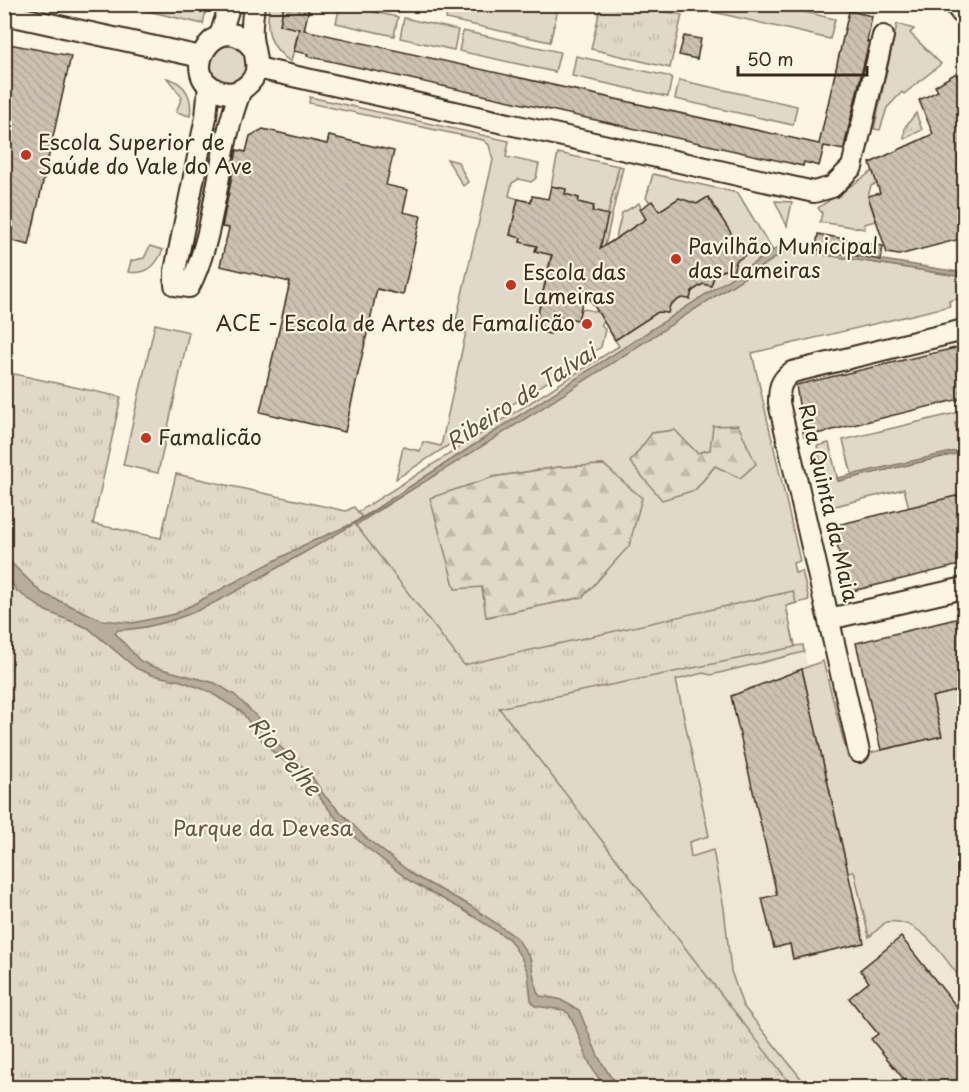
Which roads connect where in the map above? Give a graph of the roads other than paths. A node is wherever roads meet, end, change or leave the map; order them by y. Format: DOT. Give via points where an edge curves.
graph roads {
  1 [pos="230,4"];
  2 [pos="254,4"];
  3 [pos="957,4"];
  4 [pos="964,13"];
  5 [pos="4,14"];
  6 [pos="220,36"];
  7 [pos="882,36"];
  8 [pos="201,57"];
  9 [pos="256,59"];
  10 [pos="209,85"];
  11 [pos="241,90"];
  12 [pos="964,330"];
  13 [pos="964,588"];
  14 [pos="829,619"];
  15 [pos="859,752"];
  1 -- 6 [label="street"];
  2 -- 9 [label="street"];
  3 -- 4 [label="main road"];
  5 -- 8 [label="street"];
  6 -- 8 [label="street" via="205,48"];
  6 -- 9 [label="street" via="243,38"];
  7 -- 9 [label="street" via="852,168 832,188 814,192"];
  8 -- 10 [label="street" via="200,67"];
  9 -- 11 [label="street" via="252,81"];
  10 -- 11 [label="street" via="228,93"];
  10 -- 11 [label="street" via="175,270 175,285 189,288 201,259 229,122"];
  12 -- 14 [label="street, Rua Quinta da Maia" via="810,366 783,378 780,403"];
  13 -- 14 [label="street"];
  14 -- 15 [label="street, Rua Quinta da Maia"];
}
